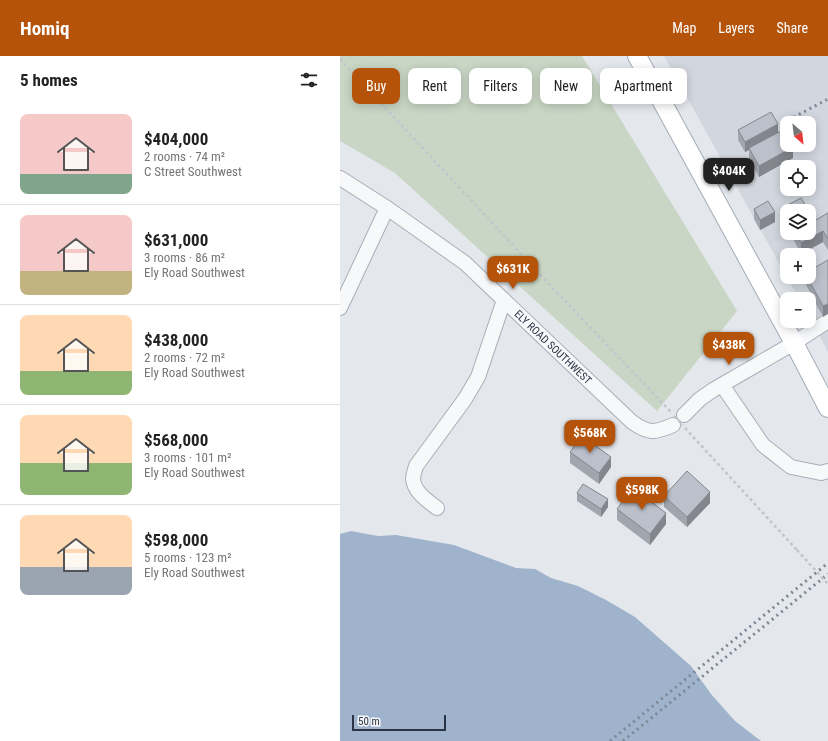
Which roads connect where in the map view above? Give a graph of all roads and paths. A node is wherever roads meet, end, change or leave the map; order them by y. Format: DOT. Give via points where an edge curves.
graph roads {
  1 [pos="637,56"];
  2 [pos="340,59"];
  3 [pos="340,178"];
  4 [pos="387,208"];
  5 [pos="504,300"];
  6 [pos="340,308"];
  7 [pos="828,321"];
  8 [pos="794,343"];
  9 [pos="722,385"];
  10 [pos="828,408"];
  11 [pos="679,420"];
  12 [pos="828,471"];
  13 [pos="436,508"];
  14 [pos="828,584"];
  1 -- 8 [label="main road"];
  2 -- 11 [label="path"];
  3 -- 4 [label="street, ELY ROAD SOUTHWEST"];
  4 -- 5 [label="street, ELY ROAD SOUTHWEST" via="465,263"];
  4 -- 6 [label="street"];
  5 -- 11 [label="street, ELY ROAD SOUTHWEST" via="639,427 656,432"];
  5 -- 13 [label="street" via="478,377 416,466 413,477 420,494"];
  7 -- 8 [label="street, ELY ROAD SOUTHWEST"];
  8 -- 9 [label="street, ELY ROAD SOUTHWEST"];
  8 -- 10 [label="main road"];
  9 -- 11 [label="street, ELY ROAD SOUTHWEST" via="700,399"];
  9 -- 12 [label="street" via="763,445 791,467 821,473"];
  11 -- 14 [label="path, bridge"];
}
